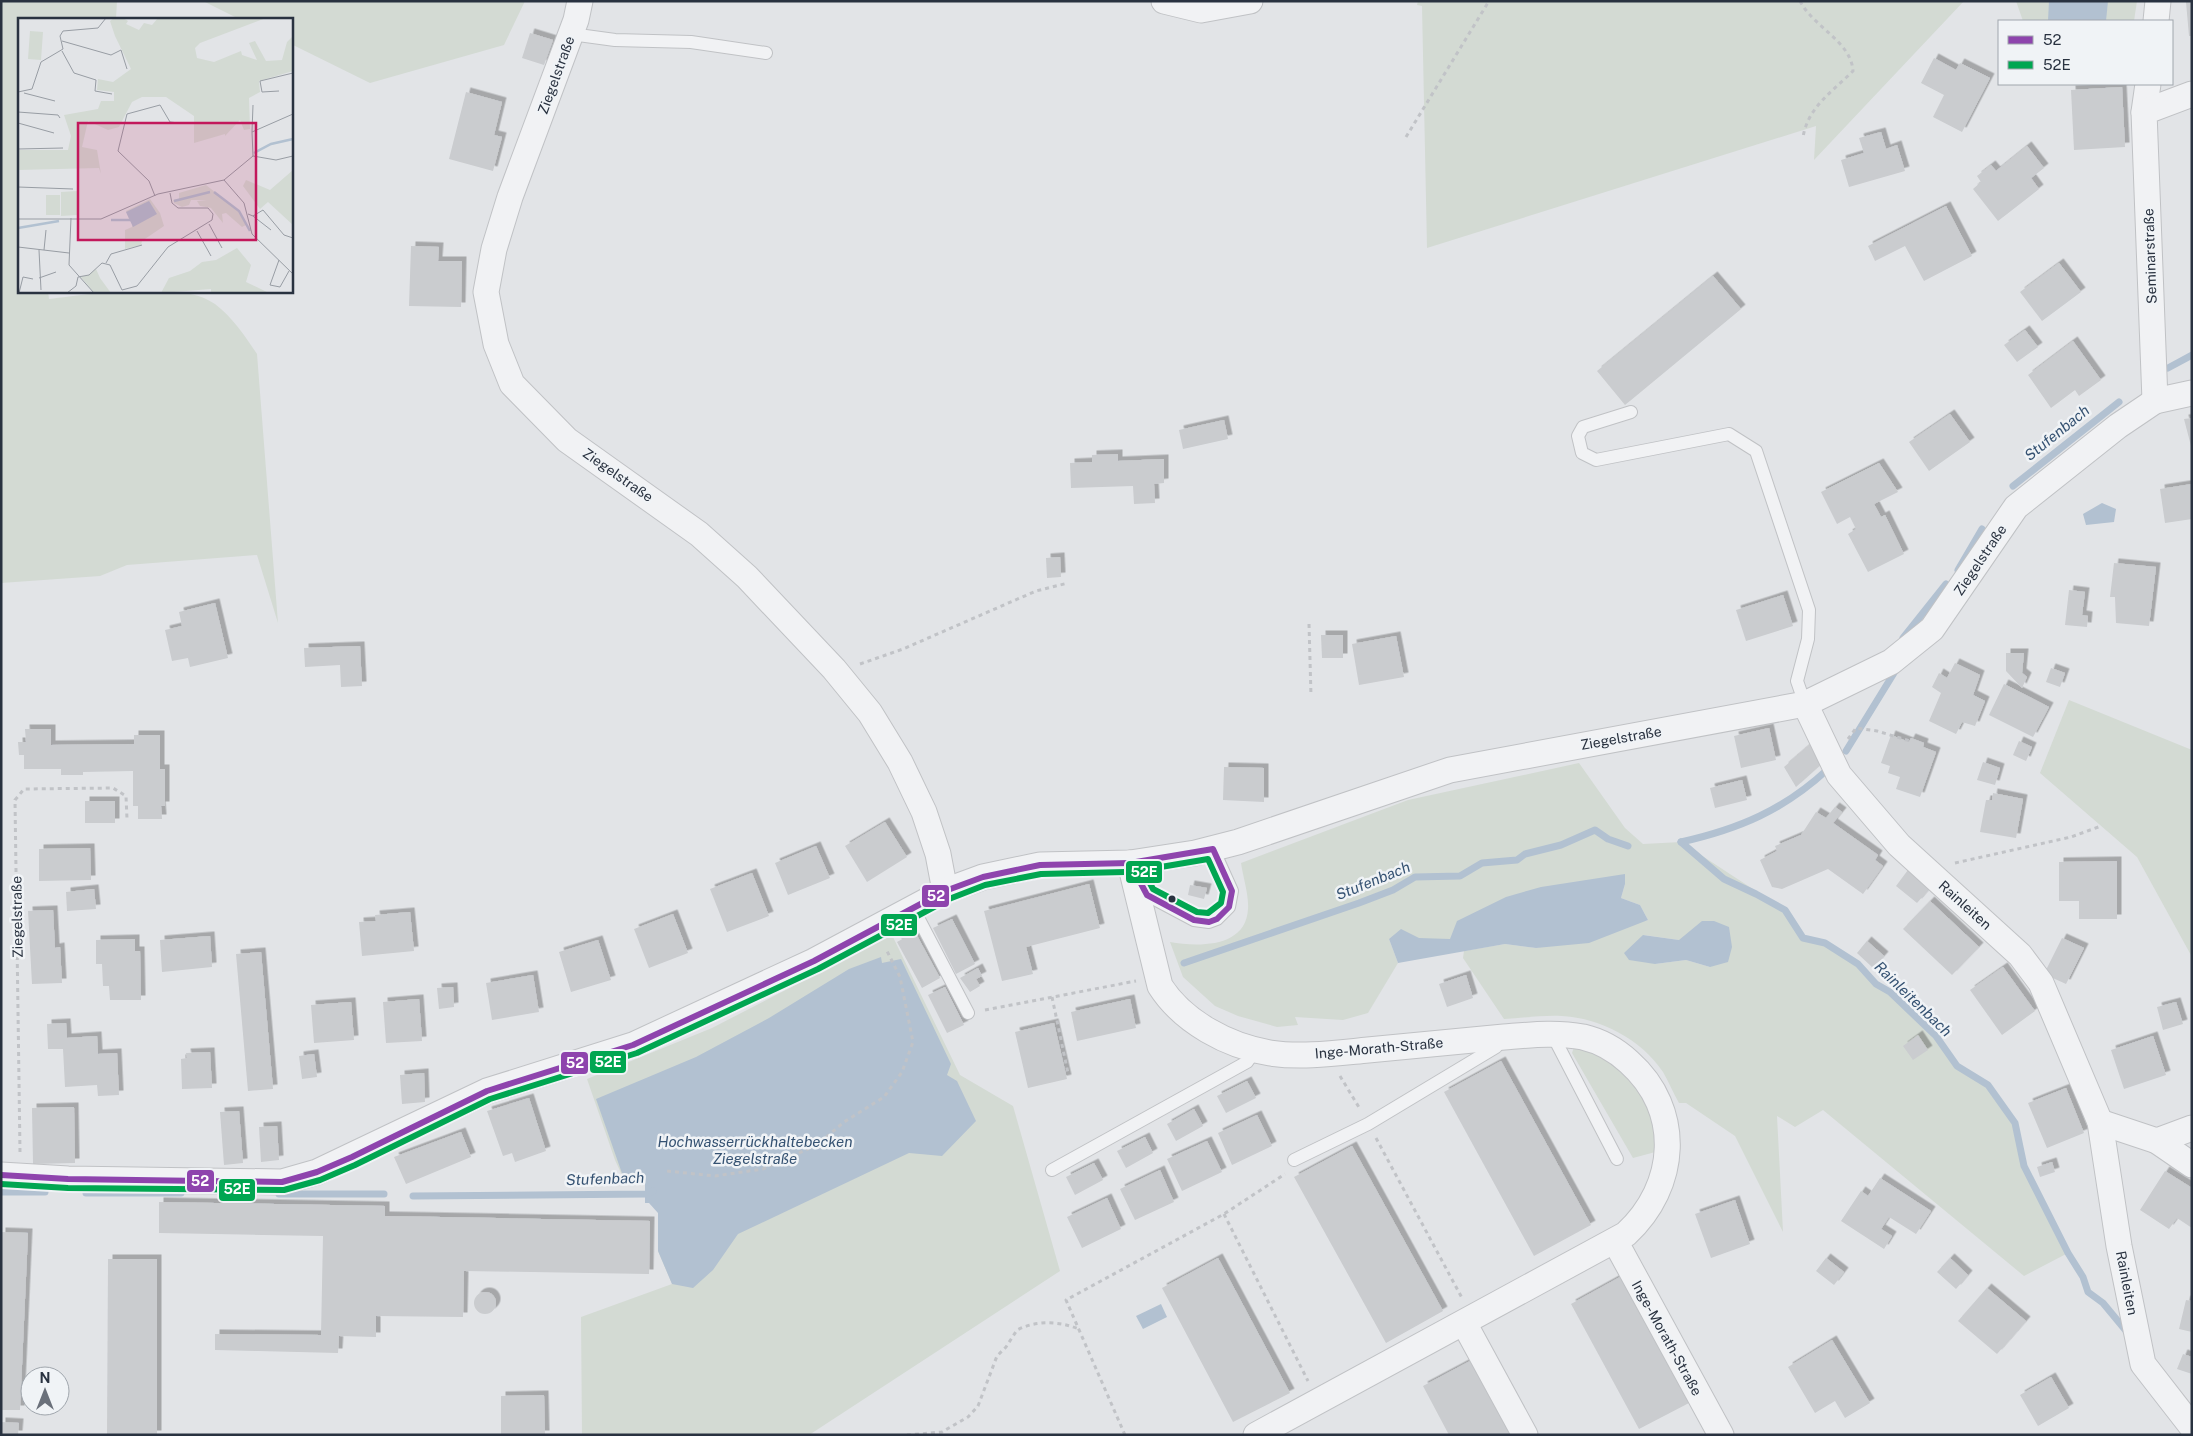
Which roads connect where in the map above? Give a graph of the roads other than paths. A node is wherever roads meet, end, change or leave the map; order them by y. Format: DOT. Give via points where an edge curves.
graph roads {
  1 [pos="580,1"];
  2 [pos="1164,1"];
  3 [pos="1250,1"];
  4 [pos="2158,1"];
  5 [pos="2156,20"];
  6 [pos="571,34"];
  7 [pos="766,53"];
  8 [pos="2148,85"];
  9 [pos="2192,94"];
  10 [pos="2144,112"];
  11 [pos="2192,392"];
  12 [pos="2155,401"];
  13 [pos="1631,412"];
  14 [pos="1805,704"];
  15 [pos="1213,849"];
  16 [pos="1130,863"];
  17 [pos="945,891"];
  18 [pos="914,908"];
  19 [pos="968,1014"];
  20 [pos="1552,1034"];
  21 [pos="1503,1038"];
  22 [pos="1256,1049"];
  23 [pos="2100,1122"];
  24 [pos="2192,1128"];
  25 [pos="2157,1141"];
  26 [pos="1618,1159"];
  27 [pos="1294,1160"];
  28 [pos="2192,1165"];
  29 [pos="1052,1170"];
  30 [pos="10,1175"];
  31 [pos="1616,1241"];
  32 [pos="1464,1323"];
  33 [pos="2192,1427"];
  34 [pos="1256,1435"];
  35 [pos="1525,1435"];
  36 [pos="1721,1435"];
  1 -- 6 [label="street, Ziegelstraße"];
  2 -- 3 [label="street" via="1201,10"];
  4 -- 5 [label="street"];
  6 -- 7 [label="lane" via="615,40 691,42"];
  6 -- 17 [label="street, Ziegelstraße" via="510,197 494,249 486,292 496,344 512,384 567,440 699,534 747,576 834,669 870,713 900,762 924,812 938,854"];
  8 -- 10 [label="street, Seminarstraße"];
  9 -- 10 [label="street"];
  10 -- 12 [label="street, Seminarstraße"];
  11 -- 12 [label="street, Ziegelstraße"];
  12 -- 14 [label="street, Ziegelstraße" via="2118,426 2016,507 1932,628 1917,642 1891,662"];
  13 -- 14 [label="lane" via="1583,427 1578,436 1582,453 1596,460 1729,434 1756,451 1809,610 1808,639 1797,681"];
  14 -- 15 [label="street, Ziegelstraße" via="1450,770"];
  14 -- 23 [label="street, Rainleiten" via="1839,775 1899,845 2020,955 2041,982"];
  15 -- 16 [label="street, Ziegelstraße"];
  15 -- 16 [label="lane" via="1232,891 1229,907 1209,922 1194,920 1147,896"];
  16 -- 17 [label="street, Ziegelstraße" via="1040,865 983,877"];
  16 -- 22 [label="street, Inge-Morath-Straße" via="1156,977 1167,998 1189,1018 1221,1037"];
  17 -- 18 [label="street, Ziegelstraße"];
  18 -- 19 [label="lane"];
  18 -- 30 [label="street, Ziegelstraße" via="814,961 633,1045 488,1091 317,1172 282,1182 68,1179"];
  20 -- 21 [label="street, Inge-Morath-Straße"];
  20 -- 26 [label="lane"];
  20 -- 31 [label="street, Inge-Morath-Straße" via="1586,1038 1623,1056 1652,1088 1662,1114 1668,1149 1661,1184 1644,1214"];
  21 -- 22 [label="street, Inge-Morath-Straße" via="1330,1053 1271,1053"];
  21 -- 27 [label="lane" via="1496,1047 1368,1124"];
  22 -- 29 [label="lane" via="1247,1062"];
  23 -- 25 [label="street"];
  23 -- 33 [label="street, Rainleiten" via="2143,1364"];
  24 -- 25 [label="street"];
  25 -- 28 [label="street"];
  31 -- 32 [label="street, Inge-Morath-Straße"];
  31 -- 36 [label="street, Inge-Morath-Straße"];
  32 -- 34 [label="street, Inge-Morath-Straße"];
  32 -- 35 [label="street"];
}
